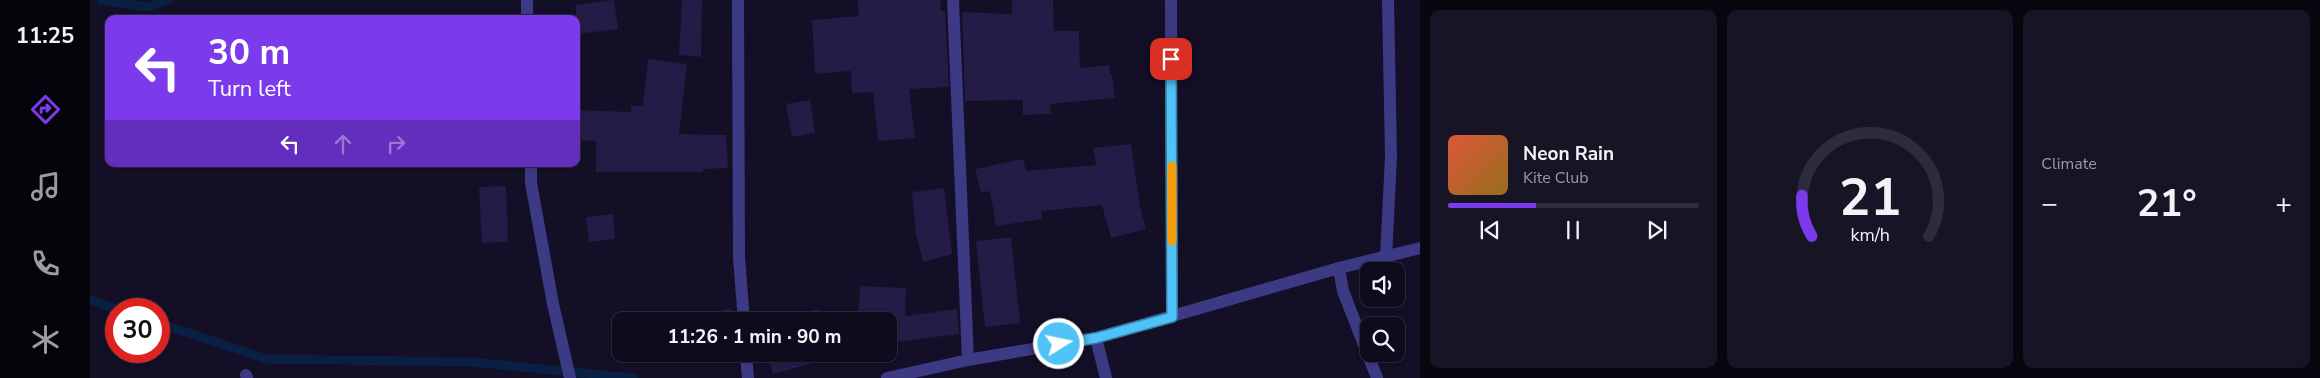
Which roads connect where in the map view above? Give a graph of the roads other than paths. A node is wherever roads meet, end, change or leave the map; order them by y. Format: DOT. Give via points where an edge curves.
graph roads {
  1 [pos="527,0"];
  2 [pos="738,0"];
  3 [pos="953,0"];
  4 [pos="1171,0"];
  5 [pos="1388,0"];
  6 [pos="527,15"];
  7 [pos="530,167"];
  8 [pos="1420,248"];
  9 [pos="1386,257"];
  10 [pos="1339,268"];
  11 [pos="743,312"];
  12 [pos="1172,317"];
  13 [pos="1096,338"];
  14 [pos="968,360"];
  15 [pos="747,362"];
  16 [pos="570,378"];
  17 [pos="748,378"];
  18 [pos="887,378"];
  19 [pos="1106,378"];
  20 [pos="1377,378"];
  1 -- 6 [label="street"];
  2 -- 11 [label="street" via="739,258"];
  3 -- 14 [label="street"];
  4 -- 12 [label="street"];
  5 -- 9 [label="street" via="1391,157"];
  7 -- 16 [label="street" via="553,304"];
  8 -- 9 [label="street"];
  9 -- 10 [label="street"];
  10 -- 12 [label="street"];
  10 -- 20 [label="street" via="1344,291"];
  12 -- 13 [label="street"];
  13 -- 14 [label="street"];
  13 -- 19 [label="street"];
  14 -- 18 [label="street"];
  15 -- 17 [label="street"];
}
